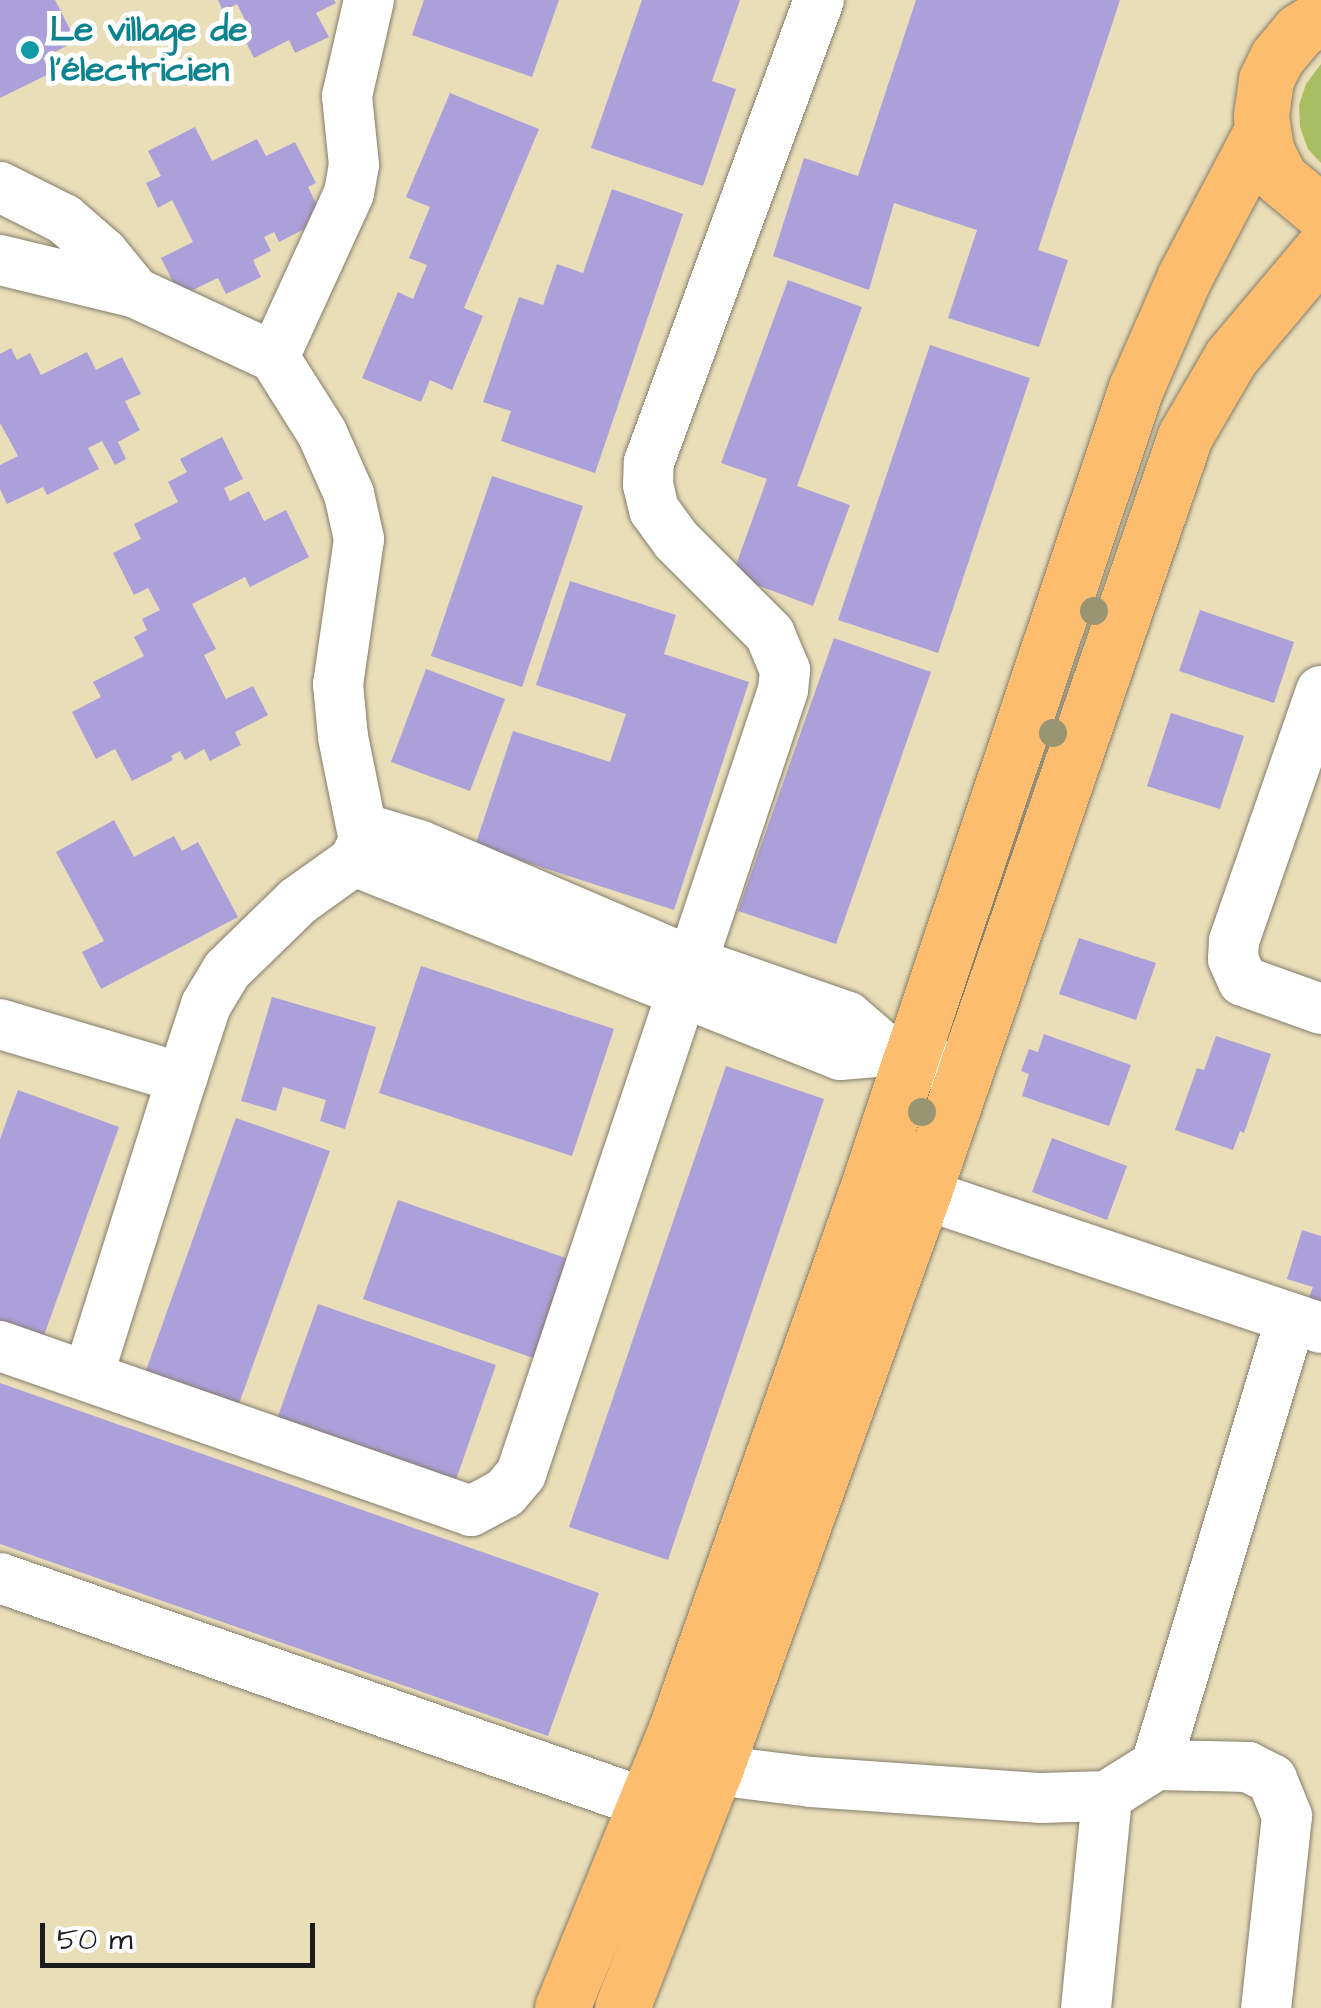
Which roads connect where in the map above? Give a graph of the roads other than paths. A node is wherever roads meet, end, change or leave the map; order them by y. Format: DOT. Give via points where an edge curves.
graph roads {
  1 [pos="369,0"];
  2 [pos="820,0"];
  3 [pos="1285,0"];
  4 [pos="1321,18"];
  5 [pos="1277,57"];
  6 [pos="1262,130"];
  7 [pos="0,187"];
  8 [pos="1321,212"];
  9 [pos="1321,250"];
  10 [pos="0,260"];
  11 [pos="136,292"];
  12 [pos="274,357"];
  13 [pos="1321,691"];
  14 [pos="358,844"];
  15 [pos="688,978"];
  16 [pos="1321,1009"];
  17 [pos="0,1024"];
  18 [pos="920,1060"];
  19 [pos="182,1078"];
  20 [pos="923,1194"];
  21 [pos="1306,1323"];
  22 [pos="0,1346"];
  23 [pos="88,1376"];
  24 [pos="0,1578"];
  25 [pos="1156,1765"];
  26 [pos="715,1770"];
  27 [pos="1106,1796"];
  28 [pos="648,1804"];
  29 [pos="562,2008"];
  30 [pos="622,2008"];
  31 [pos="1086,2008"];
  32 [pos="1266,2008"];
  1 -- 12 [label="street" via="347,96 354,165 349,194"];
  2 -- 15 [label="street" via="649,462 648,485 664,526 755,614 785,670"];
  3 -- 5 [label="street"];
  4 -- 5 [label="main road"];
  5 -- 6 [label="main road" via="1263,92"];
  6 -- 8 [label="main road" via="1280,178"];
  6 -- 18 [label="main road" via="1185,276 1136,388"];
  7 -- 11 [label="street" via="64,219"];
  9 -- 18 [label="main road" via="1230,357 1185,436"];
  10 -- 11 [label="street"];
  11 -- 12 [label="street"];
  12 -- 14 [label="street" via="322,433 349,494 359,539 338,684"];
  13 -- 16 [label="street" via="1232,959 1251,986"];
  14 -- 15 [label="street"];
  14 -- 19 [label="street" via="228,970 206,1005"];
  15 -- 18 [label="street" via="848,1017"];
  15 -- 23 [label="street" via="520,1474 489,1504 471,1511 450,1506"];
  17 -- 19 [label="street"];
  18 -- 20 [label="main road"];
  18 -- 28 [label="main road"];
  19 -- 23 [label="street"];
  20 -- 21 [label="street"];
  20 -- 26 [label="main road"];
  21 -- 25 [label="street"];
  22 -- 23 [label="street"];
  24 -- 28 [label="street"];
  25 -- 27 [label="street"];
  25 -- 32 [label="street" via="1248,1767 1272,1779 1281,1793 1288,1816"];
  26 -- 27 [label="street" via="1041,1798"];
  26 -- 30 [label="main road"];
  27 -- 31 [label="street"];
  28 -- 29 [label="main road"];
}
